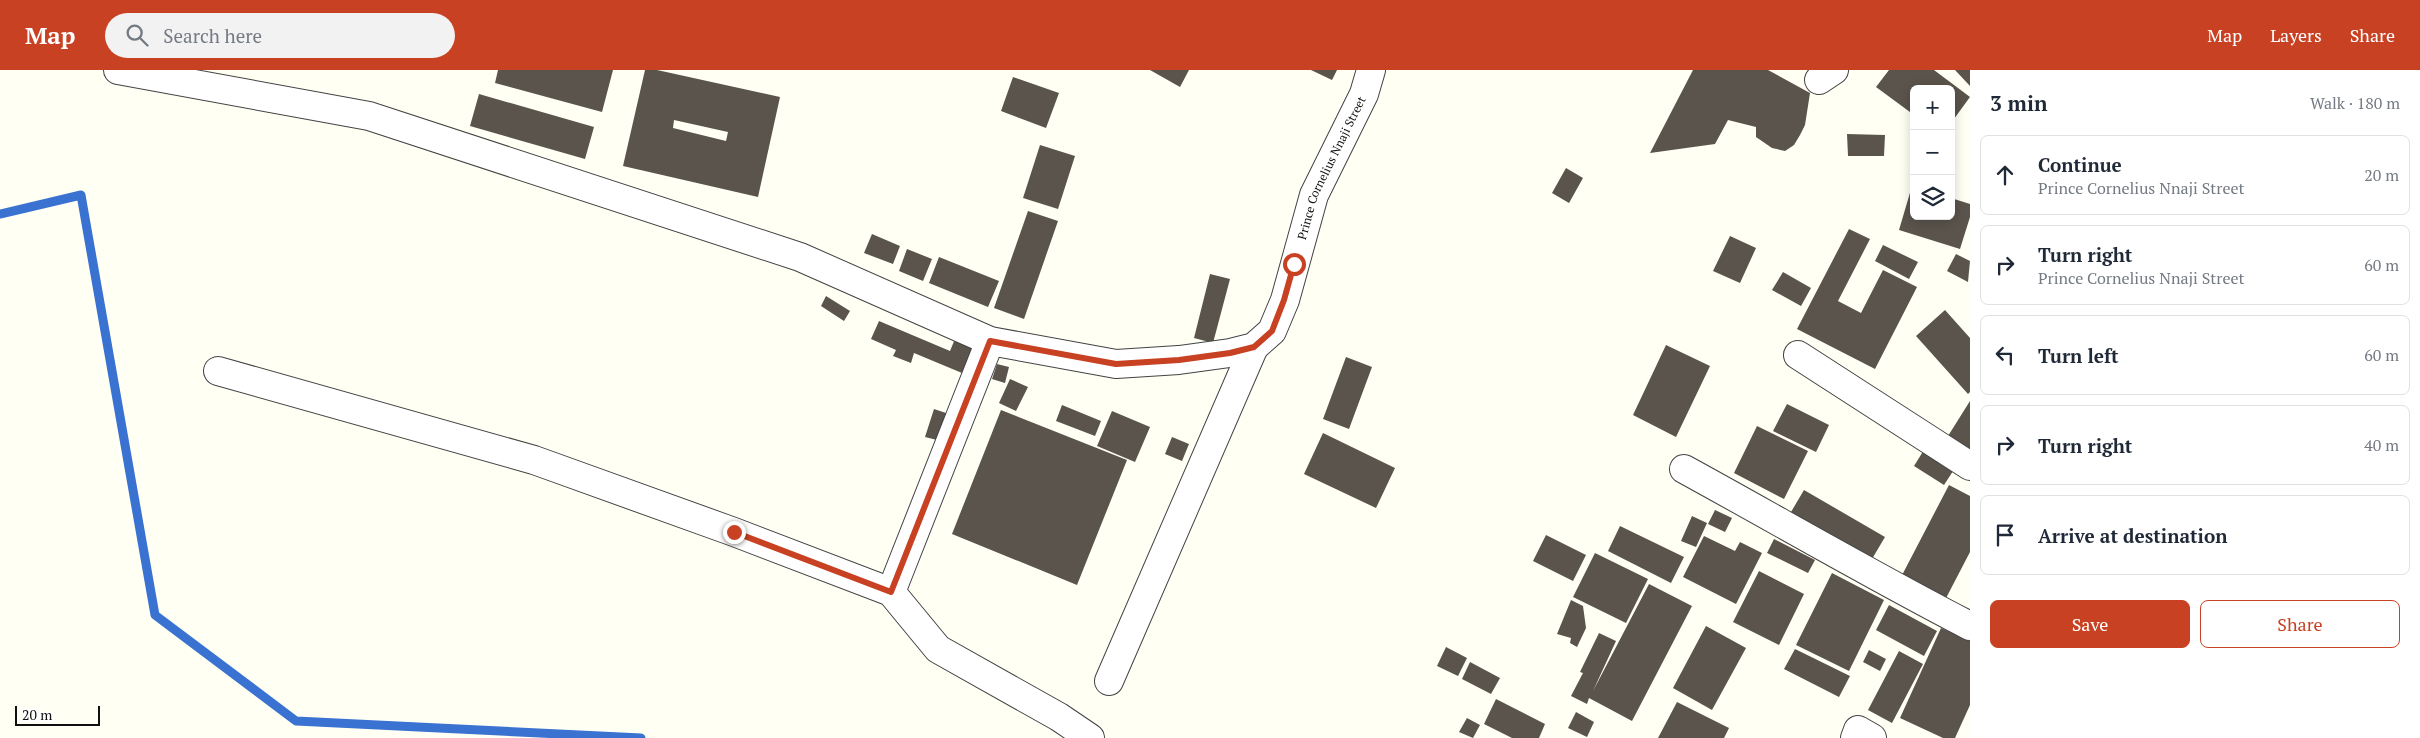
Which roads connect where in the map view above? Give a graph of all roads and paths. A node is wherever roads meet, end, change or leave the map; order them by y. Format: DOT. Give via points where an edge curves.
graph roads {
  1 [pos="118,70"];
  2 [pos="1371,70"];
  3 [pos="990,341"];
  4 [pos="1254,347"];
  5 [pos="1798,355"];
  6 [pos="218,371"];
  7 [pos="1970,466"];
  8 [pos="1684,469"];
  9 [pos="891,592"];
  10 [pos="1970,626"];
  11 [pos="1109,682"];
  12 [pos="1090,738"];
  1 -- 3 [label="street, Prince Cornelius Nnaji Street" via="369,116 800,257"];
  2 -- 4 [label="street, Prince Cornelius Nnaji Street" via="1364,94 1314,195 1272,331"];
  3 -- 4 [label="street, Prince Cornelius Nnaji Street" via="1116,364 1179,360"];
  3 -- 9 [label="street"];
  4 -- 11 [label="street"];
  5 -- 7 [label="street"];
  6 -- 9 [label="street" via="534,460"];
  8 -- 10 [label="street" via="1821,543 1879,579"];
  9 -- 12 [label="street" via="938,650 1059,717"];
}
